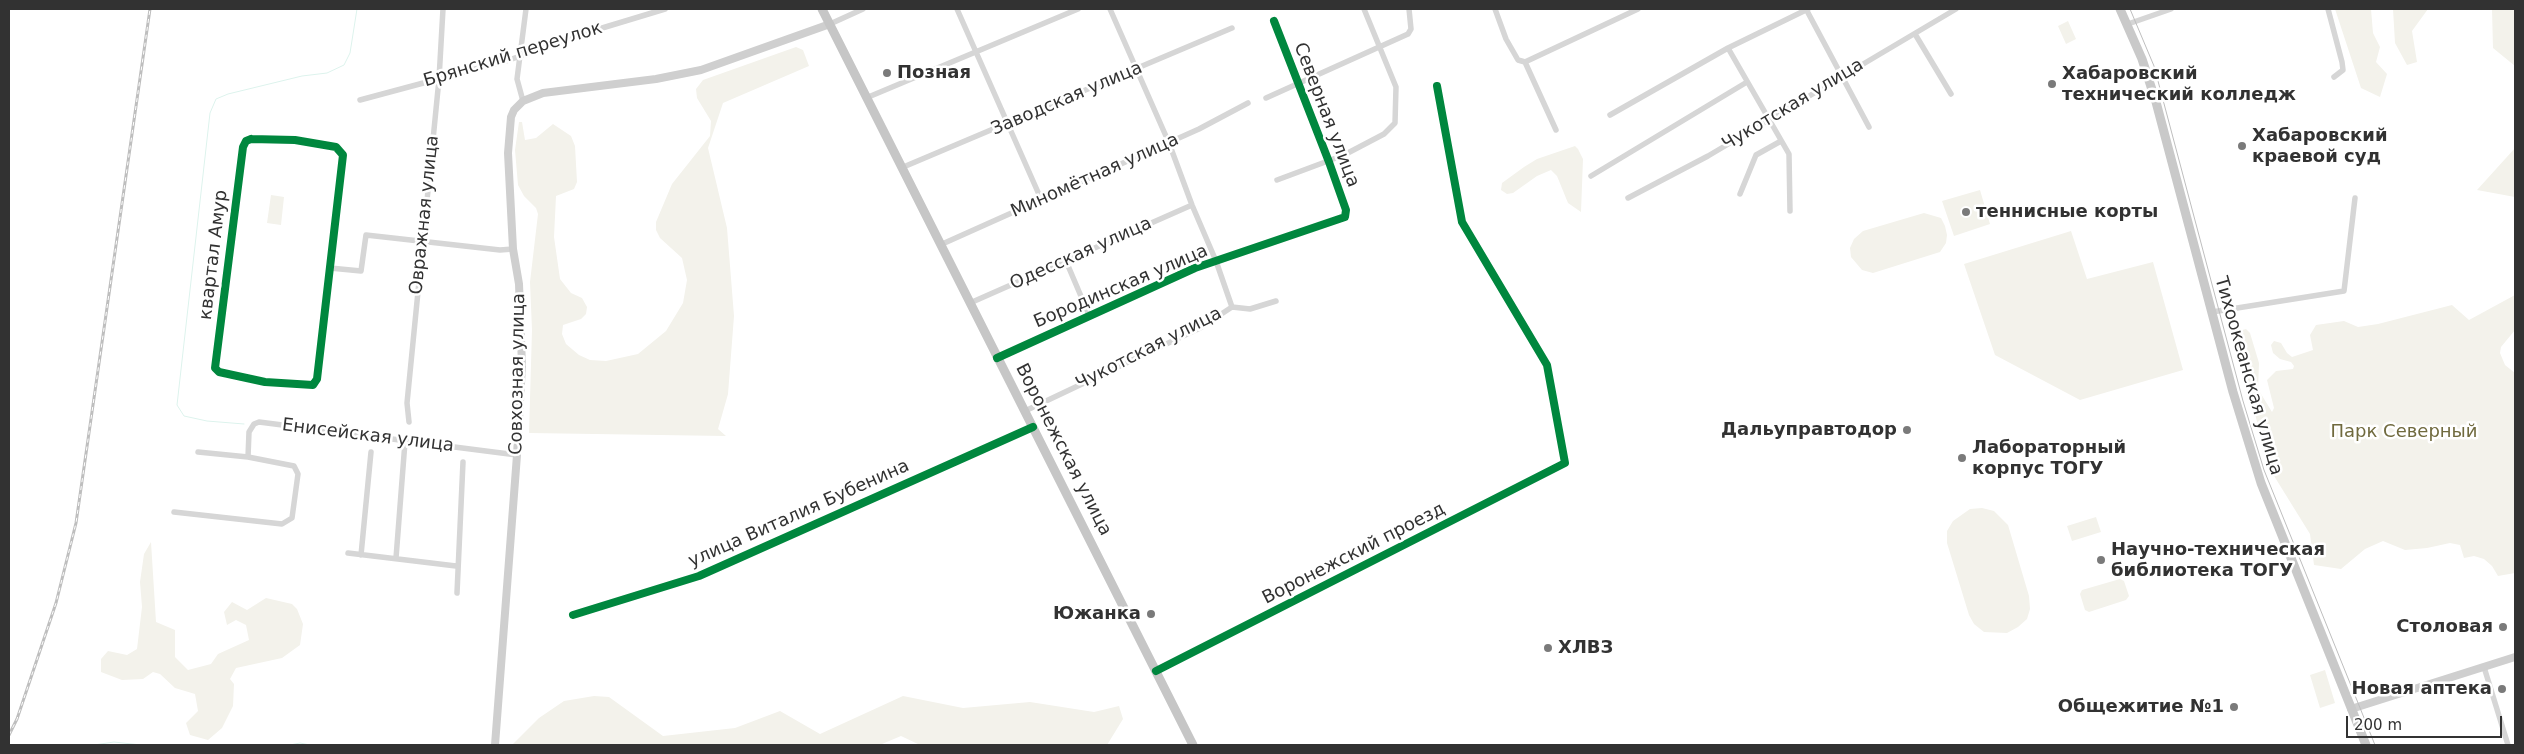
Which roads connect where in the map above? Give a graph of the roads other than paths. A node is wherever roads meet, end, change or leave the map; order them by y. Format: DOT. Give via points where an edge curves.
graph roads {
  1 [pos="443,9"];
  2 [pos="526,9"];
  3 [pos="665,9"];
  4 [pos="822,9"];
  5 [pos="864,9"];
  6 [pos="957,9"];
  7 [pos="1078,9"];
  8 [pos="1110,9"];
  9 [pos="1364,9"];
  10 [pos="1409,9"];
  11 [pos="1495,9"];
  12 [pos="1638,9"];
  13 [pos="1807,9"];
  14 [pos="1956,9"];
  15 [pos="2120,9"];
  16 [pos="2171,9"];
  17 [pos="2328,9"];
  18 [pos="1274,21"];
  19 [pos="830,24"];
  20 [pos="2128,24"];
  21 [pos="1232,28"];
  22 [pos="1915,34"];
  23 [pos="1380,46"];
  24 [pos="1728,48"];
  25 [pos="976,53"];
  26 [pos="520,57"];
  27 [pos="1525,62"];
  28 [pos="1136,69"];
  29 [pos="1841,76"];
  30 [pos="2334,77"];
  31 [pos="438,79"];
  32 [pos="1747,82"];
  33 [pos="1298,83"];
  34 [pos="1437,86"];
  35 [pos="1951,94"];
  36 [pos="866,98"];
  37 [pos="1266,98"];
  38 [pos="360,100"];
  39 [pos="523,102"];
  40 [pos="1248,103"];
  41 [pos="1610,115"];
  42 [pos="1769,120"];
  43 [pos="1008,124"];
  44 [pos="1869,127"];
  45 [pos="1556,130"];
  46 [pos="1781,141"];
  47 [pos="1169,143"];
  48 [pos="1329,162"];
  49 [pos="901,168"];
  50 [pos="1591,176"];
  51 [pos="1276,180"];
  52 [pos="1740,194"];
  53 [pos="1628,198"];
  54 [pos="2355,198"];
  55 [pos="1041,199"];
  56 [pos="1192,205"];
  57 [pos="1790,211"];
  58 [pos="1343,219"];
  59 [pos="422,241"];
  60 [pos="940,245"];
  61 [pos="513,249"];
  62 [pos="1216,261"];
  63 [pos="1066,262"];
  64 [pos="330,268"];
  65 [pos="1276,300"];
  66 [pos="970,303"];
  67 [pos="1232,307"];
  68 [pos="2212,312"];
  69 [pos="1089,314"];
  70 [pos="997,358"];
  71 [pos="1024,411"];
  72 [pos="409,422"];
  73 [pos="1033,427"];
  74 [pos="405,442"];
  75 [pos="198,452"];
  76 [pos="371,452"];
  77 [pos="517,454"];
  78 [pos="248,457"];
  79 [pos="463,462"];
  80 [pos="174,512"];
  81 [pos="348,553"];
  82 [pos="361,554"];
  83 [pos="396,558"];
  84 [pos="456,566"];
  85 [pos="457,593"];
  86 [pos="573,615"];
  87 [pos="2515,657"];
  88 [pos="2484,667"];
  89 [pos="1156,671"];
  90 [pos="2351,709"];
  91 [pos="494,745"];
  92 [pos="1193,745"];
  93 [pos="2366,745"];
  94 [pos="2508,745"];
  1 -- 31 [label="street, Овражная улица"];
  2 -- 26 [label="street"];
  3 -- 26 [label="street, Брянский переулок"];
  4 -- 19 [label="highway, Воронежская улица"];
  5 -- 19 [label="street"];
  6 -- 25 [label="street"];
  7 -- 25 [label="street"];
  8 -- 28 [label="street"];
  9 -- 23 [label="street"];
  10 -- 23 [label="street" via="1410,32"];
  11 -- 27 [label="street" via="1506,39 1518,60"];
  12 -- 27 [label="street"];
  13 -- 24 [label="street"];
  13 -- 29 [label="street"];
  14 -- 22 [label="street, Чукотская улица"];
  15 -- 20 [label="main road, Тихоокеанская улица"];
  16 -- 20 [label="street"];
  17 -- 30 [label="street" via="2343,70"];
  18 -- 33 [label="street, Северная улица"];
  19 -- 36 [label="highway, Воронежская улица"];
  19 -- 39 [label="main road" via="701,70 543,93"];
  20 -- 68 [label="main road, Тихоокеанская улица" via="2156,102"];
  21 -- 28 [label="street, Заводская улица"];
  22 -- 29 [label="street, Чукотская улица"];
  22 -- 35 [label="street"];
  23 -- 33 [label="street"];
  23 -- 48 [label="street" via="1395,83 1395,123 1384,134"];
  24 -- 32 [label="street"];
  24 -- 41 [label="street"];
  25 -- 36 [label="street"];
  25 -- 43 [label="street"];
  26 -- 31 [label="street, Брянский переулок"];
  26 -- 39 [label="street" via="517,79"];
  27 -- 45 [label="street"];
  28 -- 43 [label="street, Заводская улица"];
  28 -- 47 [label="street"];
  29 -- 42 [label="street, Чукотская улица"];
  29 -- 44 [label="street"];
  31 -- 38 [label="street, Брянский переулок"];
  31 -- 59 [label="street, Овражная улица"];
  32 -- 42 [label="street"];
  32 -- 50 [label="street"];
  33 -- 37 [label="street"];
  33 -- 48 [label="street, Северная улица"];
  34 -- 89 [label="street, Воронежский проезд" via="1462,222 1547,365 1565,463"];
  36 -- 49 [label="highway, Воронежская улица"];
  39 -- 61 [label="main road, Совхозная улица" via="511,117 508,153"];
  40 -- 47 [label="street, Миномётная улица"];
  42 -- 46 [label="street"];
  42 -- 53 [label="street, Чукотская улица"];
  43 -- 49 [label="street, Заводская улица"];
  43 -- 55 [label="street"];
  46 -- 52 [label="street" via="1756,155"];
  46 -- 57 [label="street" via="1789,154"];
  47 -- 55 [label="street, Миномётная улица"];
  47 -- 56 [label="street"];
  48 -- 51 [label="street"];
  48 -- 58 [label="street, Северная улица" via="1346,210"];
  49 -- 60 [label="highway, Воронежская улица"];
  54 -- 68 [label="street" via="2344,291"];
  55 -- 60 [label="street, Миномётная улица"];
  56 -- 62 [label="street"];
  56 -- 63 [label="street, Одесская улица"];
  58 -- 62 [label="street, Бородинская улица"];
  59 -- 61 [label="street"];
  59 -- 64 [label="street" via="366,235 361,271"];
  59 -- 72 [label="street, Овражная улица" via="407,403"];
  60 -- 66 [label="highway, Воронежская улица"];
  61 -- 77 [label="main road, Совхозная улица" via="519,284 522,366"];
  62 -- 67 [label="street"];
  62 -- 69 [label="street, Бородинская улица"];
  63 -- 66 [label="street, Одесская улица"];
  63 -- 69 [label="street"];
  64 -- 64 [label="street, квартал Амур" via="344,160 340,150 295,140 251,139 246,142 228,256 215,364 217,370 265,382 313,385 317,379"];
  65 -- 67 [label="street, Чукотская улица" via="1250,309"];
  66 -- 70 [label="highway, Воронежская улица"];
  67 -- 71 [label="street, Чукотская улица" via="1200,328"];
  68 -- 90 [label="main road, Тихоокеанская улица" via="2262,483"];
  69 -- 70 [label="street, Бородинская улица"];
  70 -- 71 [label="highway, Воронежская улица"];
  71 -- 73 [label="highway, Воронежская улица"];
  73 -- 86 [label="street, улица Виталия Бубенина" via="699,576"];
  73 -- 89 [label="highway, Воронежская улица"];
  74 -- 77 [label="street, Енисейская улица"];
  74 -- 78 [label="street, Енисейская улица" via="259,422 250,432"];
  74 -- 83 [label="street"];
  75 -- 78 [label="street"];
  76 -- 82 [label="street"];
  77 -- 91 [label="main road, Совхозная улица"];
  78 -- 80 [label="street" via="290,464 297,469 290,520 282,524"];
  79 -- 84 [label="street"];
  81 -- 82 [label="street"];
  82 -- 83 [label="street"];
  83 -- 84 [label="street"];
  84 -- 85 [label="street"];
  87 -- 88 [label="main road"];
  88 -- 90 [label="main road"];
  88 -- 94 [label="street"];
  89 -- 92 [label="highway, Воронежская улица"];
  90 -- 93 [label="main road, Тихоокеанская улица"];
}
